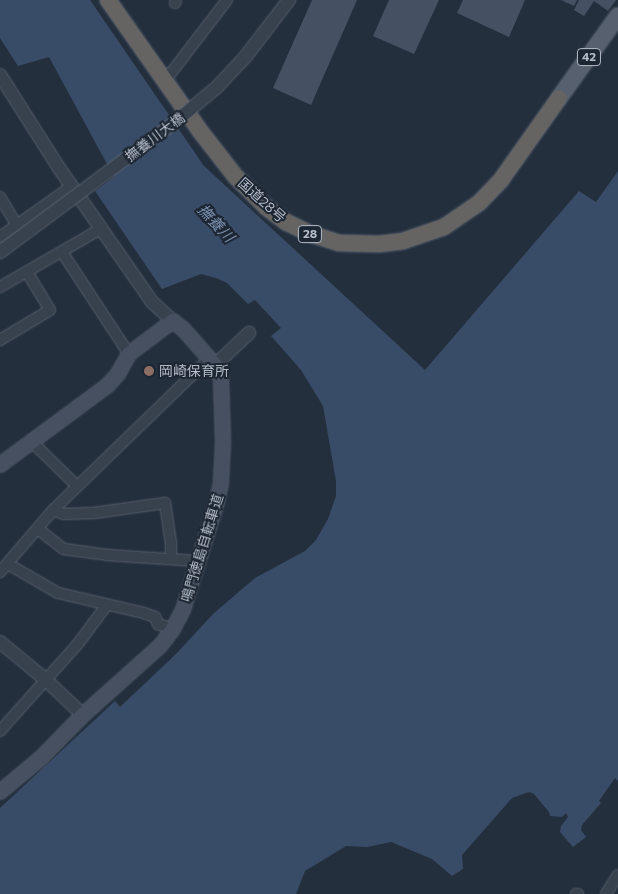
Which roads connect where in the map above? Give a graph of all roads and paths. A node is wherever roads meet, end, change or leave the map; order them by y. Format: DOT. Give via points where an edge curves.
graph roads {
  1 [pos="228,0"];
  2 [pos="290,0"];
  3 [pos="113,2"];
  4 [pos="618,16"];
  5 [pos="0,77"];
  6 [pos="164,78"];
  7 [pos="559,98"];
  8 [pos="72,186"];
  9 [pos="0,197"];
  10 [pos="16,224"];
  11 [pos="102,228"];
  12 [pos="0,237"];
  13 [pos="0,252"];
  14 [pos="62,252"];
  15 [pos="27,272"];
  16 [pos="0,287"];
  17 [pos="173,321"];
  18 [pos="249,333"];
  19 [pos="0,340"];
  20 [pos="129,354"];
  21 [pos="212,362"];
  22 [pos="31,441"];
  23 [pos="0,464"];
  24 [pos="77,486"];
  25 [pos="53,510"];
  26 [pos="38,529"];
  27 [pos="171,559"];
  28 [pos="198,561"];
  29 [pos="3,567"];
  30 [pos="106,606"];
  31 [pos="174,628"];
  32 [pos="0,642"];
  33 [pos="46,680"];
  34 [pos="83,715"];
  35 [pos="0,732"];
  36 [pos="1,789"];
  37 [pos="618,875"];
  38 [pos="606,894"];
  1 -- 6 [label="street"];
  2 -- 13 [label="street, 撫養川大橋, bridge" via="246,56 210,92 175,122"];
  3 -- 6 [label="highway, 国道28号 / 28"];
  4 -- 7 [label="main road, 42"];
  5 -- 8 [label="street"];
  6 -- 7 [label="highway, 国道28号 / 28" via="200,131 266,207 286,222 339,243 403,241 444,227 479,203 501,180"];
  8 -- 10 [label="street"];
  8 -- 11 [label="street"];
  9 -- 10 [label="street"];
  10 -- 12 [label="street"];
  11 -- 14 [label="street"];
  11 -- 17 [label="street" via="152,302"];
  14 -- 15 [label="street"];
  14 -- 20 [label="street"];
  15 -- 16 [label="street"];
  15 -- 19 [label="street" via="50,310"];
  17 -- 20 [label="main road"];
  17 -- 21 [label="main road, 鳴門徳島自転車道"];
  18 -- 21 [label="street"];
  20 -- 22 [label="main road" via="108,385"];
  21 -- 24 [label="street"];
  21 -- 28 [label="main road, 鳴門徳島自転車道" via="221,378 223,473 218,502"];
  22 -- 23 [label="main road"];
  22 -- 24 [label="street"];
  24 -- 25 [label="street"];
  25 -- 26 [label="street"];
  25 -- 27 [label="street" via="64,514 94,513 165,503"];
  26 -- 27 [label="street" via="64,549"];
  26 -- 29 [label="street"];
  27 -- 28 [label="street"];
  28 -- 31 [label="main road, 鳴門徳島自転車道"];
  29 -- 30 [label="street" via="58,592"];
  30 -- 31 [label="street" via="144,613 155,617 158,624"];
  30 -- 33 [label="street"];
  31 -- 34 [label="main road, 鳴門徳島自転車道" via="160,646"];
  32 -- 33 [label="street"];
  33 -- 34 [label="street"];
  33 -- 35 [label="street"];
  34 -- 36 [label="main road, 鳴門徳島自転車道" via="41,758"];
  37 -- 38 [label="street"];
}
